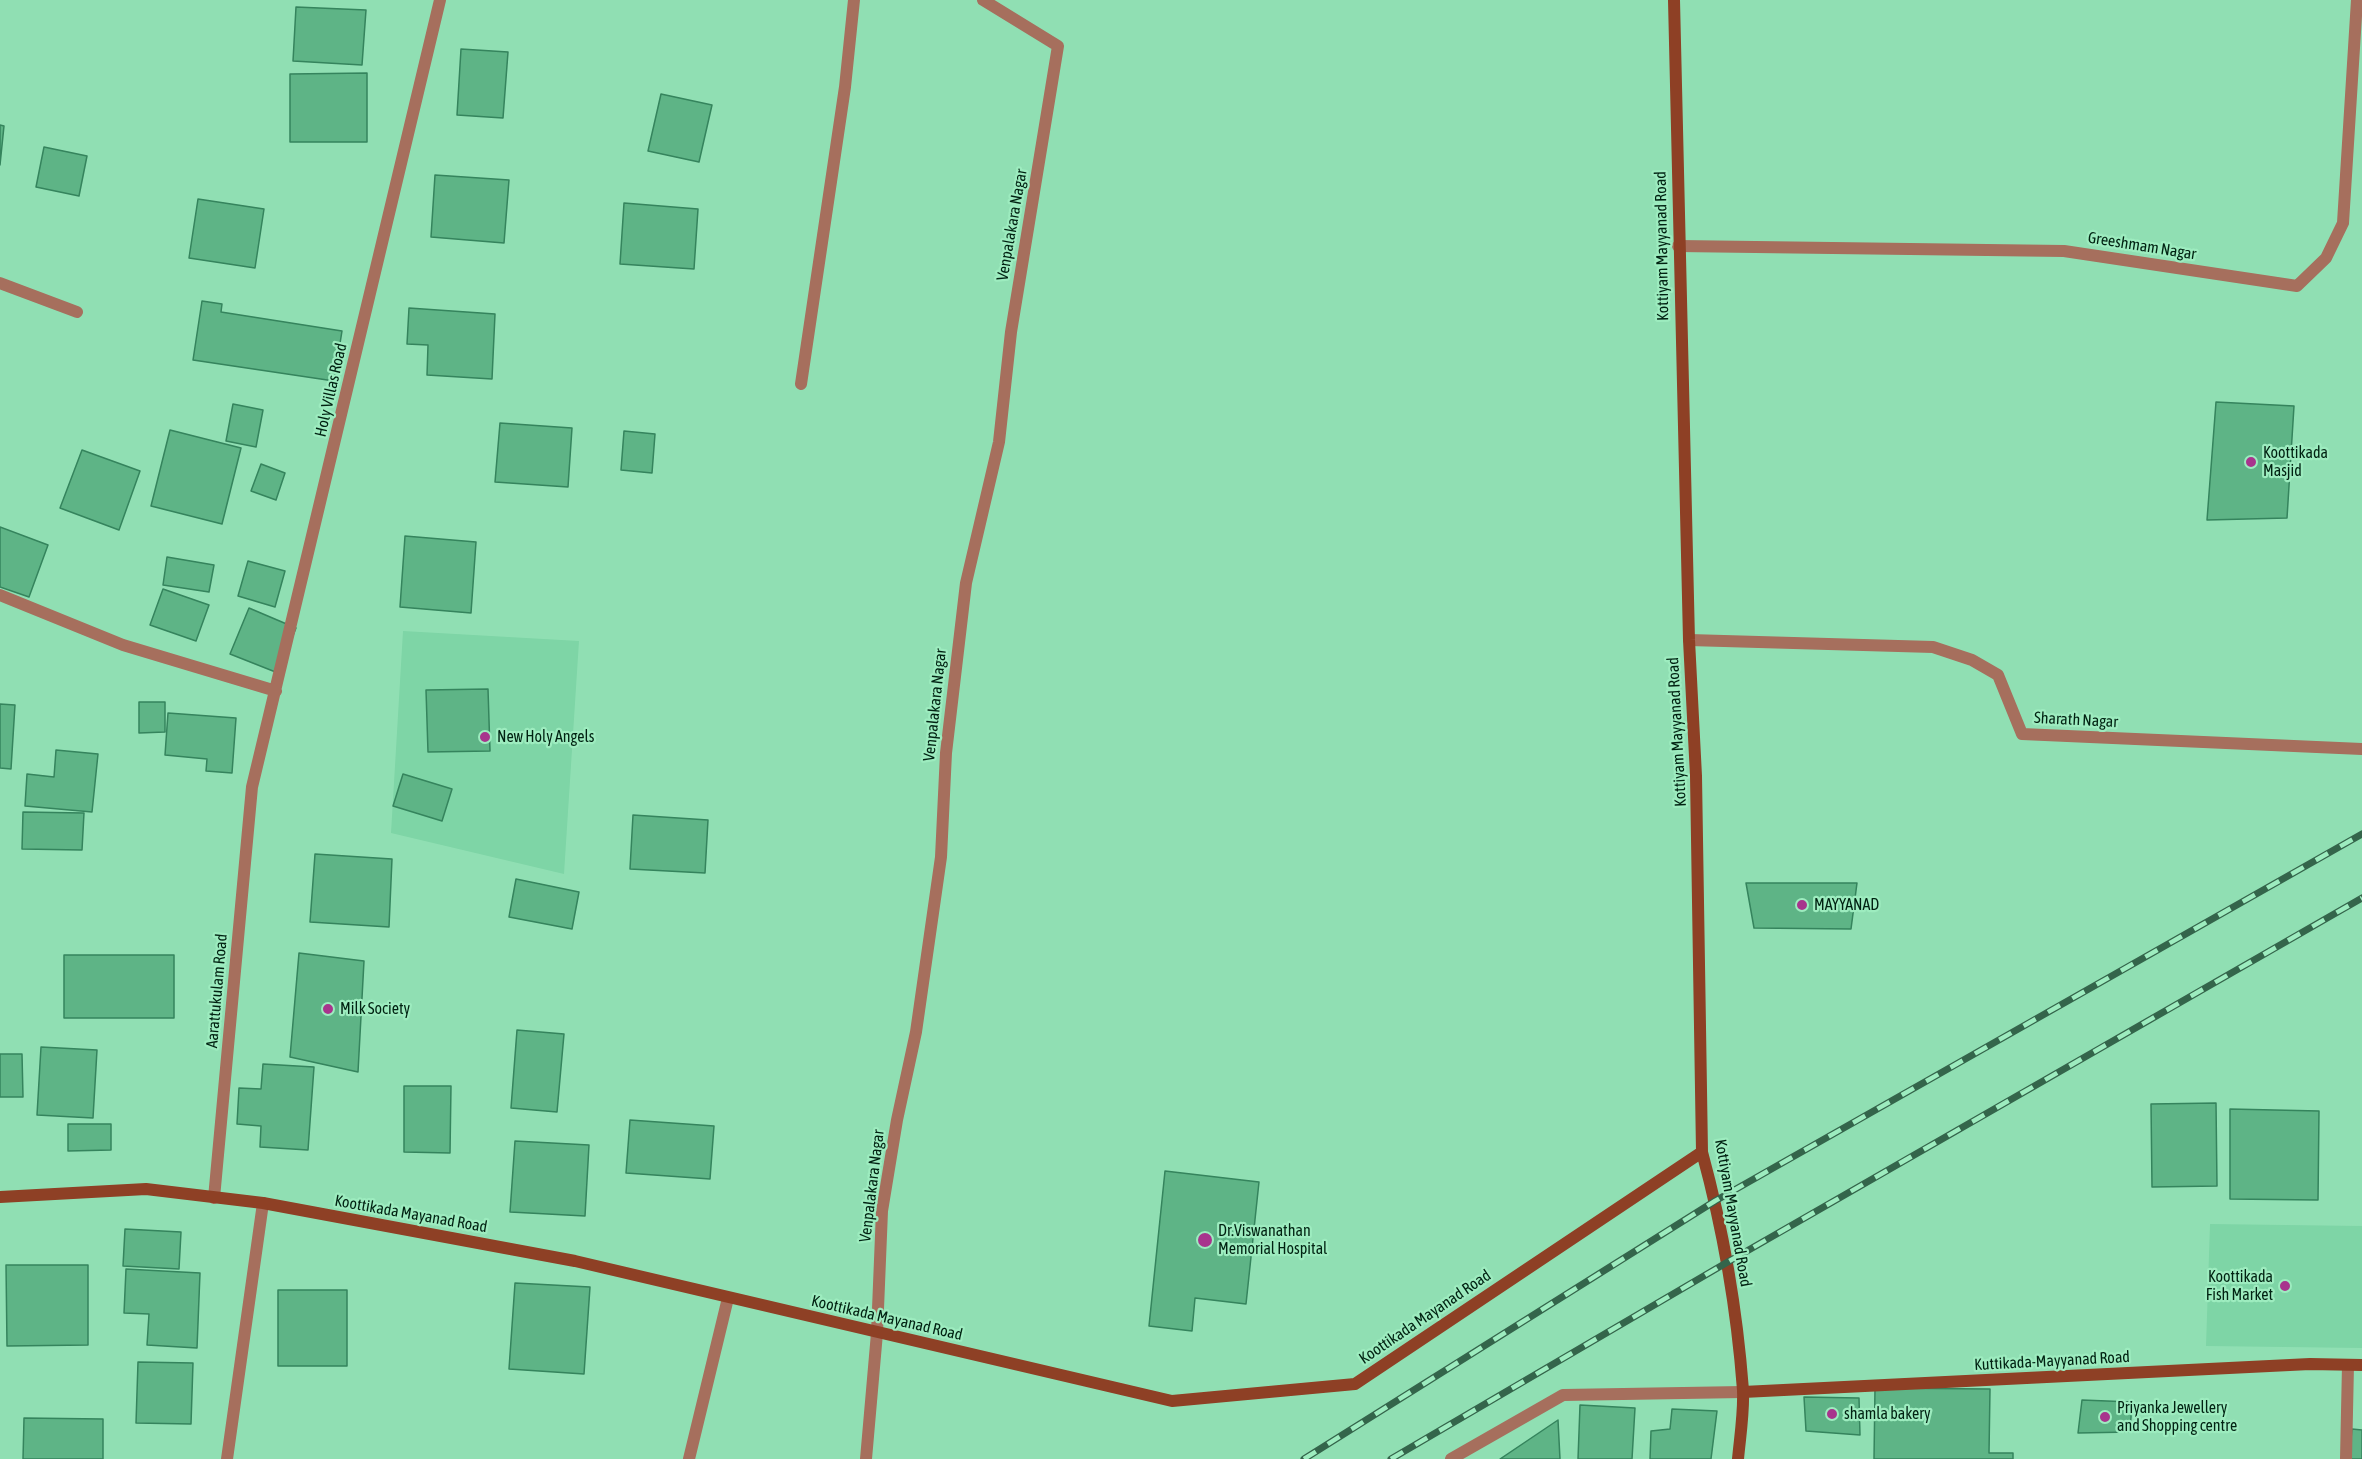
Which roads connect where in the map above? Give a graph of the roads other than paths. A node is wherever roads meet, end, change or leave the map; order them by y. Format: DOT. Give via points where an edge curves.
graph roads {
  1 [pos="440,0"];
  2 [pos="854,0"];
  3 [pos="983,0"];
  4 [pos="1674,0"];
  5 [pos="2357,0"];
  6 [pos="1678,246"];
  7 [pos="0,283"];
  8 [pos="77,312"];
  9 [pos="801,384"];
  10 [pos="0,595"];
  11 [pos="1689,640"];
  12 [pos="276,691"];
  13 [pos="2362,749"];
  14 [pos="252,787"];
  15 [pos="1702,1152"];
  16 [pos="0,1197"];
  17 [pos="214,1198"];
  18 [pos="263,1203"];
  19 [pos="728,1298"];
  20 [pos="877,1334"];
  21 [pos="2348,1365"];
  22 [pos="2362,1365"];
  23 [pos="1743,1392"];
  24 [pos="228,1459"];
  25 [pos="689,1459"];
  26 [pos="866,1459"];
  27 [pos="1451,1459"];
  28 [pos="1738,1459"];
  29 [pos="2346,1459"];
  1 -- 12 [label="street, Holy Villas Road"];
  2 -- 9 [label="street"];
  3 -- 20 [label="street, Venpalakara Nagar" via="1058,46 1011,332 999,442 966,583 946,753 941,857 916,1032 882,1211"];
  4 -- 6 [label="main road, Kottiyam Mayyanad Road"];
  5 -- 6 [label="street, Greeshmam Nagar" via="2343,224 2326,258 2296,286 2064,251"];
  6 -- 11 [label="main road, Kottiyam Mayyanad Road"];
  7 -- 8 [label="street"];
  10 -- 12 [label="street" via="123,645"];
  11 -- 13 [label="street, Sharath Nagar" via="1933,647 1972,660 1998,675 2022,734"];
  11 -- 15 [label="main road, Kottiyam Mayyanad Road" via="1696,776"];
  12 -- 14 [label="street, Holy Villas Road"];
  14 -- 17 [label="street, Aarattukulam Road"];
  15 -- 20 [label="main road, Koottikada Mayanad Road" via="1355,1384 1172,1401"];
  15 -- 23 [label="main road, Kottiyam Mayyanad Road" via="1726,1263"];
  16 -- 17 [label="main road, Koottikada Mayanad Road" via="146,1189"];
  17 -- 18 [label="main road, Koottikada Mayanad Road"];
  18 -- 19 [label="main road, Koottikada Mayanad Road" via="575,1261"];
  18 -- 24 [label="street"];
  19 -- 20 [label="main road, Koottikada Mayanad Road"];
  19 -- 25 [label="street"];
  20 -- 26 [label="street, Venpalakara Nagar"];
  21 -- 22 [label="main road, Kuttikada-Mayyanad Road"];
  21 -- 23 [label="main road, Kuttikada-Mayyanad Road"];
  21 -- 29 [label="street"];
  23 -- 27 [label="street" via="1563,1395"];
  23 -- 28 [label="main road, Kottiyam Mayyanad Road"];
}
